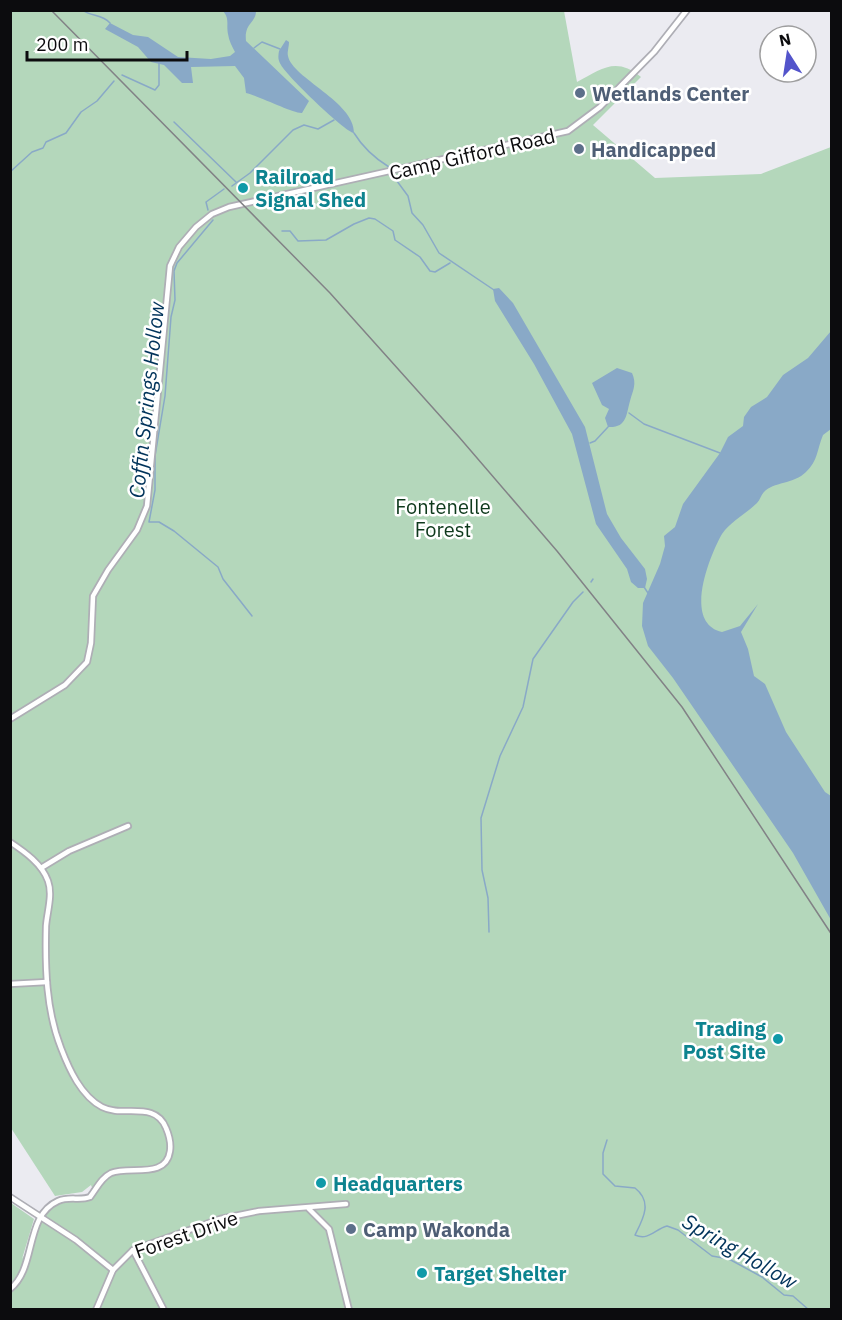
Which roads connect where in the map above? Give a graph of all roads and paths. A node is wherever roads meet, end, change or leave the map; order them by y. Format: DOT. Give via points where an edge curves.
graph roads {
  1 [pos="687,10"];
  2 [pos="10,718"];
  3 [pos="128,826"];
  4 [pos="10,842"];
  5 [pos="41,868"];
  6 [pos="47,982"];
  7 [pos="10,984"];
  8 [pos="10,1197"];
  9 [pos="346,1204"];
  10 [pos="309,1209"];
  11 [pos="43,1217"];
  12 [pos="133,1250"];
  13 [pos="112,1270"];
  14 [pos="10,1289"];
  15 [pos="96,1310"];
  16 [pos="164,1310"];
  17 [pos="349,1310"];
  1 -- 2 [label="street, Camp Gifford Road" via="654,52 600,107 568,131 229,207 196,227 179,247 168,275 150,480 143,517 93,596 91,643 83,668 65,684"];
  3 -- 5 [label="street" via="69,851"];
  4 -- 5 [label="street"];
  5 -- 6 [label="street" via="50,888"];
  6 -- 7 [label="street"];
  6 -- 11 [label="street" via="57,1036 81,1087 108,1110 144,1111 158,1116 166,1127 170,1150 158,1167 115,1172 104,1178 90,1197 56,1201"];
  8 -- 11 [label="street"];
  9 -- 10 [label="street, Forest Drive"];
  10 -- 12 [label="street, Forest Drive" via="260,1211 220,1219"];
  10 -- 17 [label="street" via="328,1229"];
  11 -- 13 [label="street"];
  11 -- 14 [label="street" via="22,1276"];
  12 -- 13 [label="street, Forest Drive"];
  12 -- 16 [label="street"];
  13 -- 15 [label="street, Forest Drive"];
}
